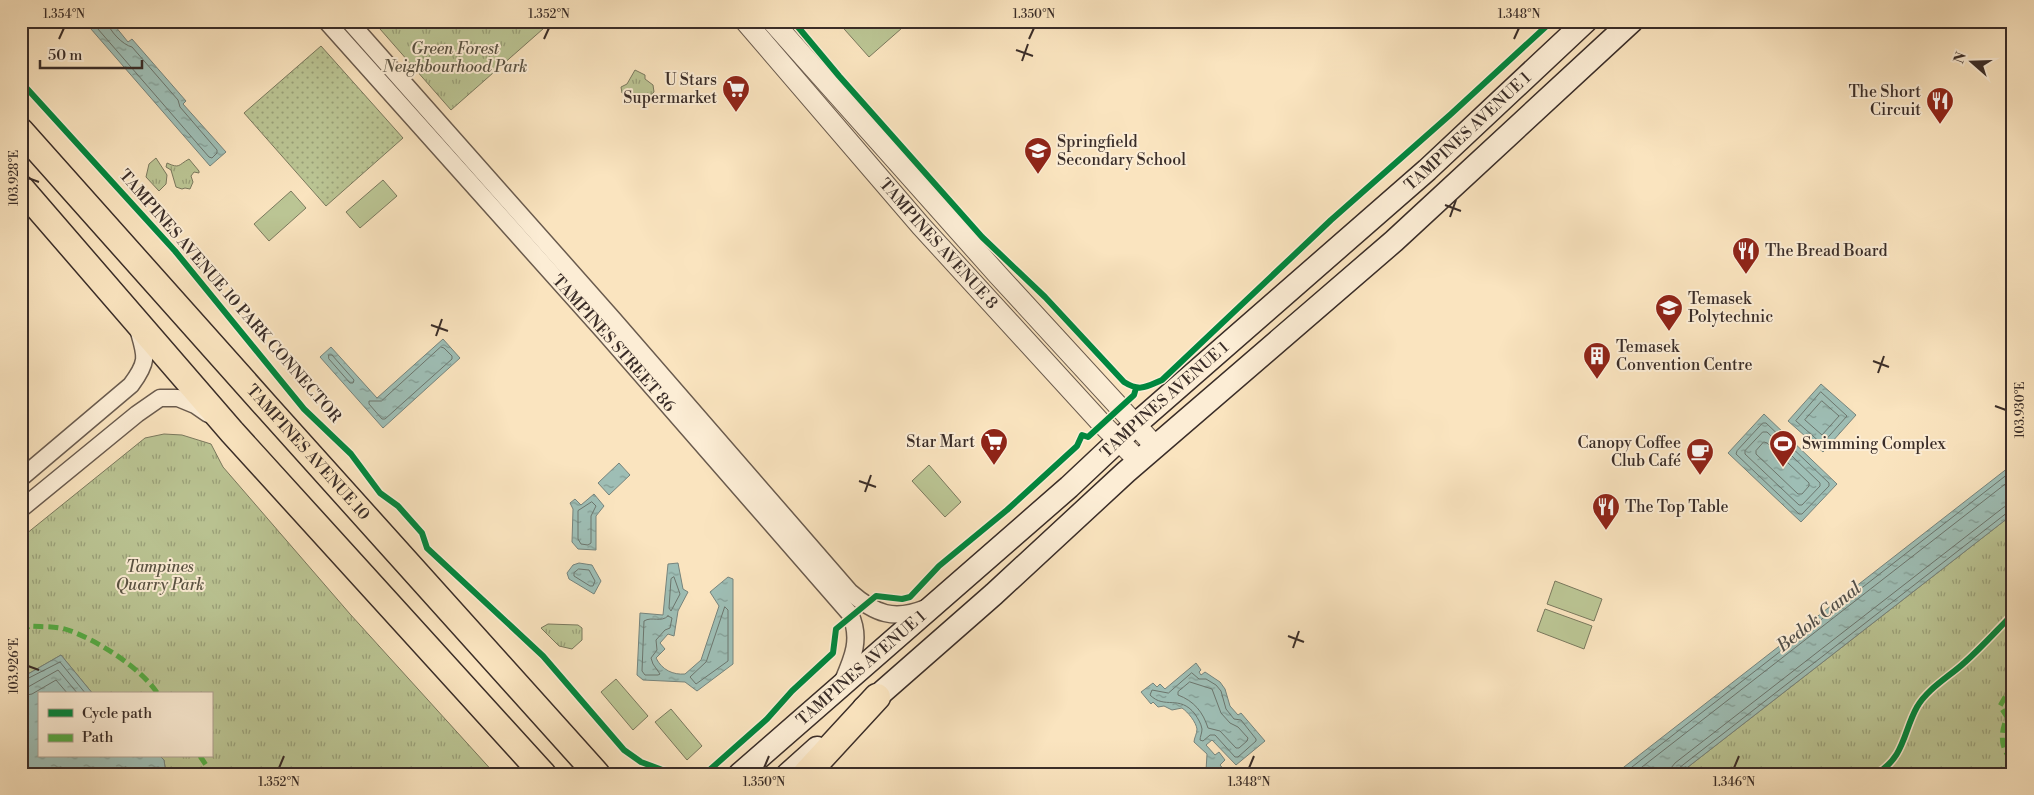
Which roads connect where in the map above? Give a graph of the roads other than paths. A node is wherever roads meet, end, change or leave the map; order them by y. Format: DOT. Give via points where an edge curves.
graph roads {
  1 [pos="326,21"];
  2 [pos="349,21"];
  3 [pos="745,21"];
  4 [pos="772,21"];
  5 [pos="1586,21"];
  6 [pos="1632,21"];
  7 [pos="21,131"];
  8 [pos="21,188"];
  9 [pos="1373,218"];
  10 [pos="1394,241"];
  11 [pos="998,275"];
  12 [pos="980,292"];
  13 [pos="134,316"];
  14 [pos="1136,425"];
  15 [pos="232,432"];
  16 [pos="1119,441"];
  17 [pos="1147,454"];
  18 [pos="21,478"];
  19 [pos="21,509"];
  20 [pos="1044,509"];
  21 [pos="1064,530"];
  22 [pos="931,606"];
  23 [pos="842,683"];
  24 [pos="877,697"];
  25 [pos="594,770"];
  26 [pos="543,774"];
  27 [pos="614,774"];
  28 [pos="740,774"];
  29 [pos="788,774"];
  30 [pos="806,774"];
  1 -- 23 [label="street, TAMPINES STREET 86" via="850,614 855,625 854,653"];
  2 -- 22 [label="street, TAMPINES STREET 86" via="850,592 864,605 880,613 906,614"];
  3 -- 12 [label="street, TAMPINES AVENUE 8"];
  4 -- 11 [label="street, TAMPINES AVENUE 8"];
  5 -- 9 [label="main road, TAMPINES AVENUE 1"];
  6 -- 10 [label="main road, TAMPINES AVENUE 1"];
  7 -- 25 [label="main road, TAMPINES AVENUE 10"];
  8 -- 13 [label="main road"];
  9 -- 10 [label="main road" via="1392,229"];
  9 -- 14 [label="main road, TAMPINES AVENUE 1"];
  10 -- 17 [label="main road, TAMPINES AVENUE 1"];
  11 -- 12 [label="street"];
  11 -- 14 [label="street, TAMPINES AVENUE 8"];
  12 -- 16 [label="street, TAMPINES AVENUE 8"];
  13 -- 15 [label="main road"];
  13 -- 18 [label="street" via="145,353 144,366 138,376 116,399"];
  14 -- 16 [label="main road, TAMPINES AVENUE 1"];
  14 -- 17 [label="street, TAMPINES AVENUE 8"];
  15 -- 19 [label="street" via="195,405 178,398 160,398"];
  15 -- 26 [label="main road"];
  16 -- 17 [label="street, TAMPINES AVENUE 8"];
  16 -- 20 [label="main road, TAMPINES AVENUE 1"];
  17 -- 21 [label="main road, TAMPINES AVENUE 1"];
  20 -- 21 [label="main road" via="1059,514"];
  20 -- 22 [label="main road, TAMPINES AVENUE 1"];
  21 -- 24 [label="main road, TAMPINES AVENUE 1"];
  22 -- 23 [label="main road, TAMPINES AVENUE 1"];
  23 -- 28 [label="main road, TAMPINES AVENUE 1"];
  24 -- 29 [label="main road, TAMPINES AVENUE 1"];
  24 -- 30 [label="highway"];
  25 -- 27 [label="main road"];
}
